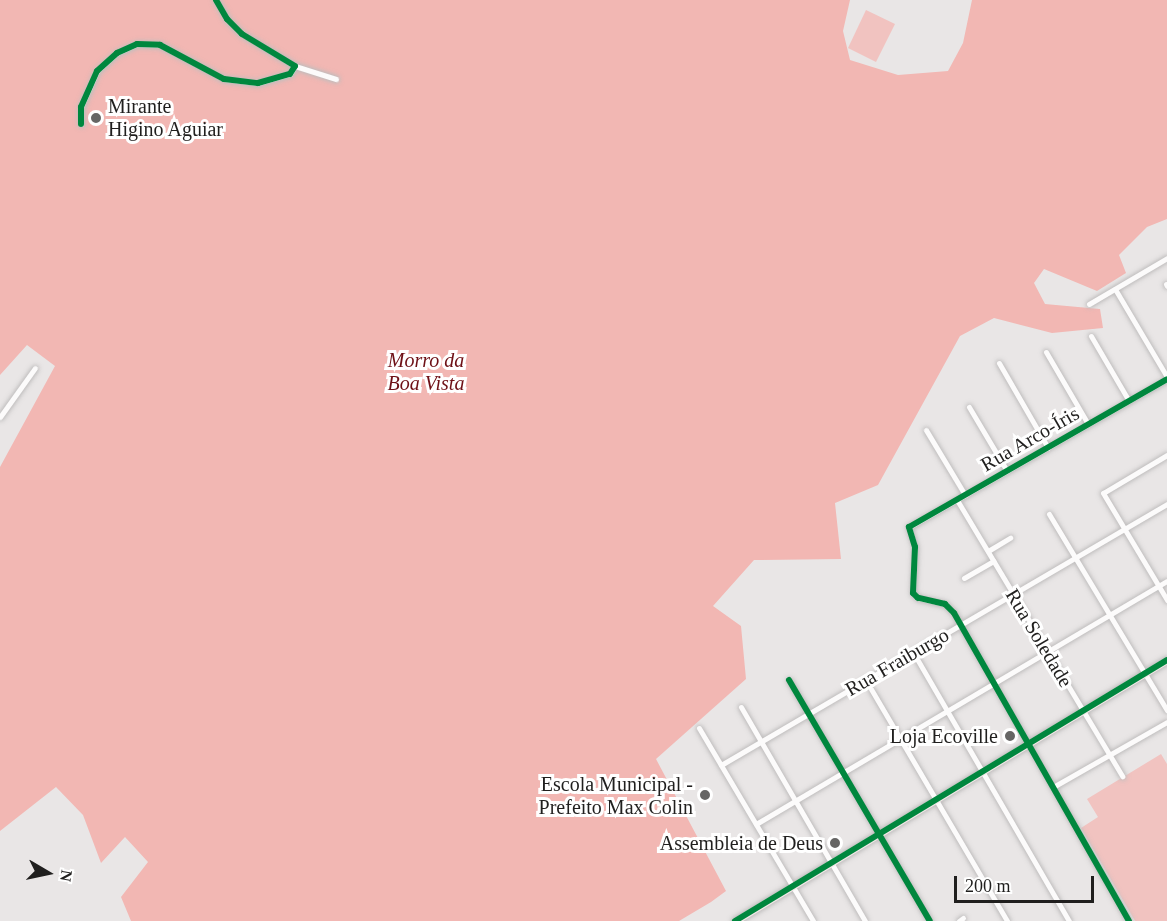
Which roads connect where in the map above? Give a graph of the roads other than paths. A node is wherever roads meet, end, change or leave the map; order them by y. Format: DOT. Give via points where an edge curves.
graph roads {
  1 [pos="216,0"];
  2 [pos="295,66"];
  3 [pos="336,79"];
  4 [pos="81,124"];
  5 [pos="1167,258"];
  6 [pos="1115,289"];
  7 [pos="1089,304"];
  8 [pos="1091,336"];
  9 [pos="1046,352"];
  10 [pos="999,363"];
  11 [pos="35,368"];
  12 [pos="1167,378"];
  13 [pos="1129,401"];
  14 [pos="969,407"];
  15 [pos="0,417"];
  16 [pos="1089,424"];
  17 [pos="926,430"];
  18 [pos="1048,447"];
  19 [pos="1167,455"];
  20 [pos="1007,471"];
  21 [pos="965,495"];
  22 [pos="957,500"];
  23 [pos="1167,504"];
  24 [pos="1049,514"];
  25 [pos="1124,529"];
  26 [pos="1010,538"];
  27 [pos="988,551"];
  28 [pos="1075,558"];
  29 [pos="993,561"];
  30 [pos="964,578"];
  31 [pos="1167,581"];
  32 [pos="1158,586"];
  33 [pos="1013,594"];
  34 [pos="1167,600"];
  35 [pos="1110,615"];
  36 [pos="960,625"];
  37 [pos="913,652"];
  38 [pos="1048,652"];
  39 [pos="1167,660"];
  40 [pos="1145,673"];
  41 [pos="789,680"];
  42 [pos="993,684"];
  43 [pos="871,689"];
  44 [pos="1165,701"];
  45 [pos="741,707"];
  46 [pos="1167,710"];
  47 [pos="948,711"];
  48 [pos="1083,711"];
  49 [pos="809,713"];
  50 [pos="1167,722"];
  51 [pos="699,728"];
  52 [pos="901,739"];
  53 [pos="761,741"];
  54 [pos="1028,744"];
  55 [pos="1110,755"];
  56 [pos="721,765"];
  57 [pos="983,771"];
  58 [pos="844,772"];
  59 [pos="1122,776"];
  60 [pos="1053,788"];
  61 [pos="937,799"];
  62 [pos="796,801"];
  63 [pos="756,824"];
  64 [pos="880,833"];
  65 [pos="832,862"];
  66 [pos="793,886"];
  67 [pos="738,920"];
  68 [pos="813,921"];
  69 [pos="865,921"];
  70 [pos="930,921"];
  71 [pos="1007,921"];
  72 [pos="1069,921"];
  73 [pos="1129,921"];
  1 -- 2 [label="street" via="242,34"];
  2 -- 3 [label="street"];
  2 -- 4 [label="street" via="279,80 237,81 208,73 160,45 137,44 117,53 97,71 81,107"];
  5 -- 6 [label="street"];
  6 -- 7 [label="street"];
  6 -- 12 [label="street"];
  8 -- 13 [label="street"];
  9 -- 16 [label="street"];
  10 -- 18 [label="street"];
  11 -- 15 [label="street"];
  12 -- 13 [label="street, Rua Arco-Íris"];
  13 -- 16 [label="street, Rua Arco-Íris"];
  14 -- 20 [label="street"];
  16 -- 18 [label="street, Rua Arco-Íris"];
  17 -- 21 [label="street"];
  18 -- 20 [label="street, Rua Arco-Íris"];
  19 -- 25 [label="street" via="1103,493"];
  20 -- 21 [label="street, Rua Arco-Íris"];
  21 -- 22 [label="street, Rua Arco-Íris"];
  22 -- 27 [label="street, Rua Soledade"];
  22 -- 36 [label="street, Rua Arco-Íris" via="909,527 915,548 913,592 918,598 945,604"];
  23 -- 25 [label="street, Rua Fraiburgo"];
  24 -- 28 [label="street"];
  25 -- 28 [label="street, Rua Fraiburgo"];
  25 -- 32 [label="street"];
  26 -- 27 [label="street"];
  27 -- 29 [label="street, Rua Soledade"];
  28 -- 33 [label="street, Rua Fraiburgo"];
  28 -- 35 [label="street"];
  29 -- 30 [label="street"];
  29 -- 33 [label="street, Rua Soledade"];
  31 -- 32 [label="street"];
  32 -- 34 [label="street"];
  32 -- 35 [label="street"];
  33 -- 36 [label="street, Rua Fraiburgo"];
  33 -- 38 [label="street, Rua Soledade"];
  35 -- 38 [label="street"];
  35 -- 40 [label="street"];
  36 -- 37 [label="street, Rua Fraiburgo"];
  36 -- 42 [label="street"];
  37 -- 47 [label="street"];
  37 -- 49 [label="street, Rua Fraiburgo"];
  38 -- 42 [label="street"];
  38 -- 48 [label="street, Rua Soledade"];
  39 -- 40 [label="main road"];
  40 -- 44 [label="street"];
  40 -- 48 [label="main road"];
  41 -- 49 [label="street"];
  42 -- 47 [label="street"];
  42 -- 54 [label="street"];
  43 -- 52 [label="street"];
  44 -- 46 [label="street"];
  45 -- 53 [label="street"];
  47 -- 52 [label="street"];
  47 -- 57 [label="street"];
  48 -- 54 [label="main road"];
  48 -- 55 [label="street, Rua Soledade"];
  49 -- 53 [label="street, Rua Fraiburgo"];
  49 -- 58 [label="street"];
  50 -- 55 [label="street"];
  51 -- 56 [label="street"];
  52 -- 58 [label="street"];
  52 -- 61 [label="street"];
  53 -- 56 [label="street, Rua Fraiburgo"];
  53 -- 62 [label="street"];
  54 -- 57 [label="main road"];
  54 -- 60 [label="street"];
  55 -- 59 [label="street, Rua Soledade"];
  55 -- 60 [label="street"];
  56 -- 63 [label="street"];
  57 -- 61 [label="main road"];
  57 -- 72 [label="street"];
  58 -- 62 [label="street"];
  58 -- 64 [label="street"];
  60 -- 73 [label="street"];
  61 -- 64 [label="main road"];
  61 -- 71 [label="street"];
  62 -- 63 [label="street"];
  62 -- 65 [label="street"];
  63 -- 66 [label="street"];
  64 -- 65 [label="main road"];
  64 -- 70 [label="street"];
  65 -- 66 [label="main road"];
  65 -- 69 [label="street"];
  66 -- 67 [label="main road"];
  66 -- 68 [label="street"];
}
